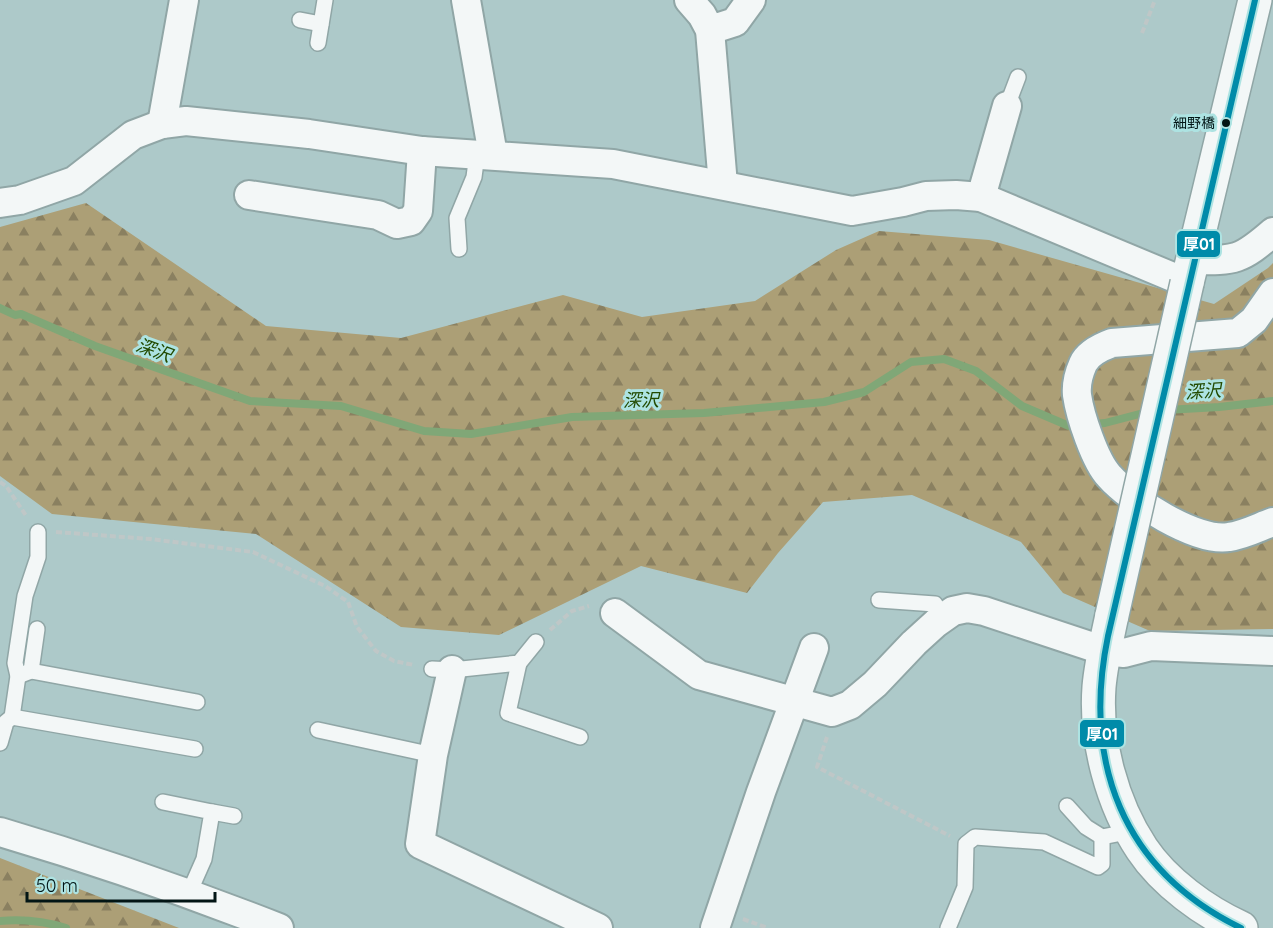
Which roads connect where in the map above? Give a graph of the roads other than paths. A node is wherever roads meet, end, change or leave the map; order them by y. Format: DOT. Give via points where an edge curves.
graph roads {
  1 [pos="184,0"];
  2 [pos="325,0"];
  3 [pos="466,0"];
  4 [pos="689,0"];
  5 [pos="751,0"];
  6 [pos="1255,0"];
  7 [pos="300,20"];
  8 [pos="321,24"];
  9 [pos="710,30"];
  10 [pos="318,43"];
  11 [pos="1018,77"];
  12 [pos="1007,106"];
  13 [pos="162,124"];
  14 [pos="422,151"];
  15 [pos="485,154"];
  16 [pos="723,185"];
  17 [pos="981,197"];
  18 [pos="0,202"];
  19 [pos="264,203"];
  20 [pos="1273,232"];
  21 [pos="459,249"];
  22 [pos="1190,271"];
  23 [pos="1273,293"];
  24 [pos="1273,522"];
  25 [pos="38,532"];
  26 [pos="879,600"];
  27 [pos="615,613"];
  28 [pos="943,618"];
  29 [pos="37,629"];
  30 [pos="536,642"];
  31 [pos="814,648"];
  32 [pos="1105,651"];
  33 [pos="1273,651"];
  34 [pos="519,663"];
  35 [pos="442,670"];
  36 [pos="24,674"];
  37 [pos="794,700"];
  38 [pos="197,702"];
  39 [pos="12,717"];
  40 [pos="318,730"];
  41 [pos="580,737"];
  42 [pos="0,743"];
  43 [pos="195,749"];
  44 [pos="433,755"];
  45 [pos="163,802"];
  46 [pos="1067,806"];
  47 [pos="212,812"];
  48 [pos="234,816"];
  49 [pos="0,832"];
  50 [pos="1117,834"];
  51 [pos="189,893"];
  52 [pos="279,928"];
  53 [pos="598,928"];
  54 [pos="715,928"];
  55 [pos="948,928"];
  56 [pos="1241,928"];
  1 -- 13 [label="street"];
  2 -- 8 [label="lane"];
  3 -- 15 [label="street"];
  4 -- 9 [label="street"];
  5 -- 9 [label="street" via="735,22"];
  6 -- 22 [label="highway"];
  7 -- 8 [label="lane"];
  8 -- 10 [label="lane"];
  9 -- 16 [label="street"];
  11 -- 12 [label="lane"];
  12 -- 17 [label="street"];
  13 -- 14 [label="street" via="186,121 269,129"];
  13 -- 18 [label="street" via="133,135 74,181 20,200"];
  14 -- 15 [label="street"];
  14 -- 19 [label="street" via="418,211 411,221 397,224 378,215 358,222"];
  15 -- 16 [label="street" via="613,164"];
  15 -- 21 [label="lane" via="457,218"];
  16 -- 17 [label="street" via="852,211 926,196"];
  17 -- 22 [label="street"];
  20 -- 22 [label="street" via="1240,257"];
  22 -- 32 [label="highway, bridge"];
  23 -- 24 [label="street" via="1254,320 1238,333 1112,343 1098,349 1083,362 1077,396 1092,447 1108,475 1131,496 1179,525 1207,536 1229,537"];
  25 -- 36 [label="lane" via="38,557 25,596 15,663"];
  26 -- 28 [label="lane" via="935,604"];
  27 -- 37 [label="street" via="699,675"];
  28 -- 32 [label="street" via="968,608 984,611"];
  28 -- 37 [label="street" via="850,705 832,712"];
  29 -- 36 [label="lane"];
  30 -- 34 [label="lane"];
  31 -- 37 [label="street"];
  32 -- 33 [label="street" via="1124,653 1151,646"];
  32 -- 50 [label="highway" via="1099,688 1100,731 1124,818"];
  34 -- 35 [label="lane"];
  34 -- 41 [label="lane" via="508,713"];
  35 -- 44 [label="street"];
  36 -- 38 [label="lane"];
  36 -- 39 [label="lane"];
  37 -- 54 [label="street"];
  39 -- 42 [label="lane" via="6,722"];
  39 -- 43 [label="lane"];
  40 -- 44 [label="lane"];
  44 -- 53 [label="street" via="420,844"];
  45 -- 47 [label="lane"];
  46 -- 50 [label="lane" via="1086,827"];
  47 -- 48 [label="lane"];
  47 -- 51 [label="lane" via="204,859"];
  49 -- 51 [label="street"];
  50 -- 55 [label="lane" via="1098,867 1044,842 975,837 966,844 965,887"];
  50 -- 56 [label="highway" via="1143,850 1168,879 1200,904"];
  51 -- 52 [label="street"];
}
